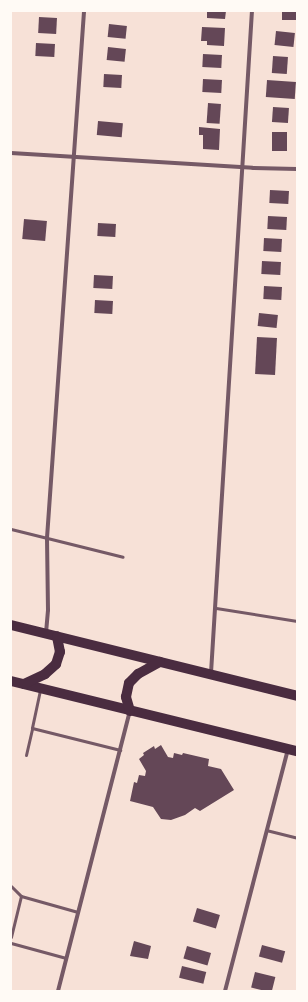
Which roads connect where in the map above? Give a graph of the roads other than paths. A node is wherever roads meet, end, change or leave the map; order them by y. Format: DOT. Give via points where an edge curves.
graph roads {
  1 [pos="84,11"];
  2 [pos="252,11"];
  3 [pos="11,153"];
  4 [pos="75,157"];
  5 [pos="242,167"];
  6 [pos="297,169"];
  7 [pos="11,529"];
  8 [pos="48,538"];
  9 [pos="123,557"];
  10 [pos="216,608"];
  11 [pos="297,621"];
  12 [pos="11,625"];
  13 [pos="46,633"];
  14 [pos="57,636"];
  15 [pos="160,662"];
  16 [pos="211,674"];
  17 [pos="11,681"];
  18 [pos="24,684"];
  19 [pos="41,688"];
  20 [pos="297,694"];
  21 [pos="130,711"];
  22 [pos="32,728"];
  23 [pos="120,750"];
  24 [pos="292,750"];
  25 [pos="26,755"];
  26 [pos="266,830"];
  27 [pos="297,838"];
  28 [pos="11,886"];
  29 [pos="21,896"];
  30 [pos="78,912"];
  31 [pos="11,937"];
  32 [pos="11,943"];
  33 [pos="66,958"];
  34 [pos="58,991"];
  35 [pos="224,991"];
  1 -- 4 [label="street"];
  2 -- 5 [label="street"];
  3 -- 4 [label="street"];
  4 -- 5 [label="street"];
  4 -- 8 [label="street"];
  5 -- 6 [label="street"];
  5 -- 10 [label="street"];
  7 -- 8 [label="lane"];
  8 -- 9 [label="lane"];
  8 -- 13 [label="street"];
  10 -- 11 [label="lane"];
  10 -- 16 [label="street"];
  12 -- 13 [label="main road"];
  13 -- 14 [label="main road"];
  14 -- 15 [label="main road"];
  14 -- 18 [label="main road" via="60,652 56,664 45,674"];
  15 -- 16 [label="main road"];
  15 -- 21 [label="main road" via="138,674 129,683 126,697"];
  16 -- 20 [label="main road"];
  17 -- 18 [label="main road"];
  18 -- 19 [label="main road"];
  19 -- 21 [label="main road"];
  19 -- 22 [label="lane"];
  21 -- 23 [label="street"];
  21 -- 24 [label="main road"];
  22 -- 23 [label="lane"];
  22 -- 25 [label="lane"];
  23 -- 30 [label="street"];
  24 -- 26 [label="street"];
  26 -- 27 [label="lane"];
  26 -- 35 [label="street"];
  28 -- 29 [label="lane"];
  29 -- 30 [label="lane"];
  29 -- 31 [label="lane"];
  30 -- 33 [label="street"];
  32 -- 33 [label="lane"];
  33 -- 34 [label="street"];
}
